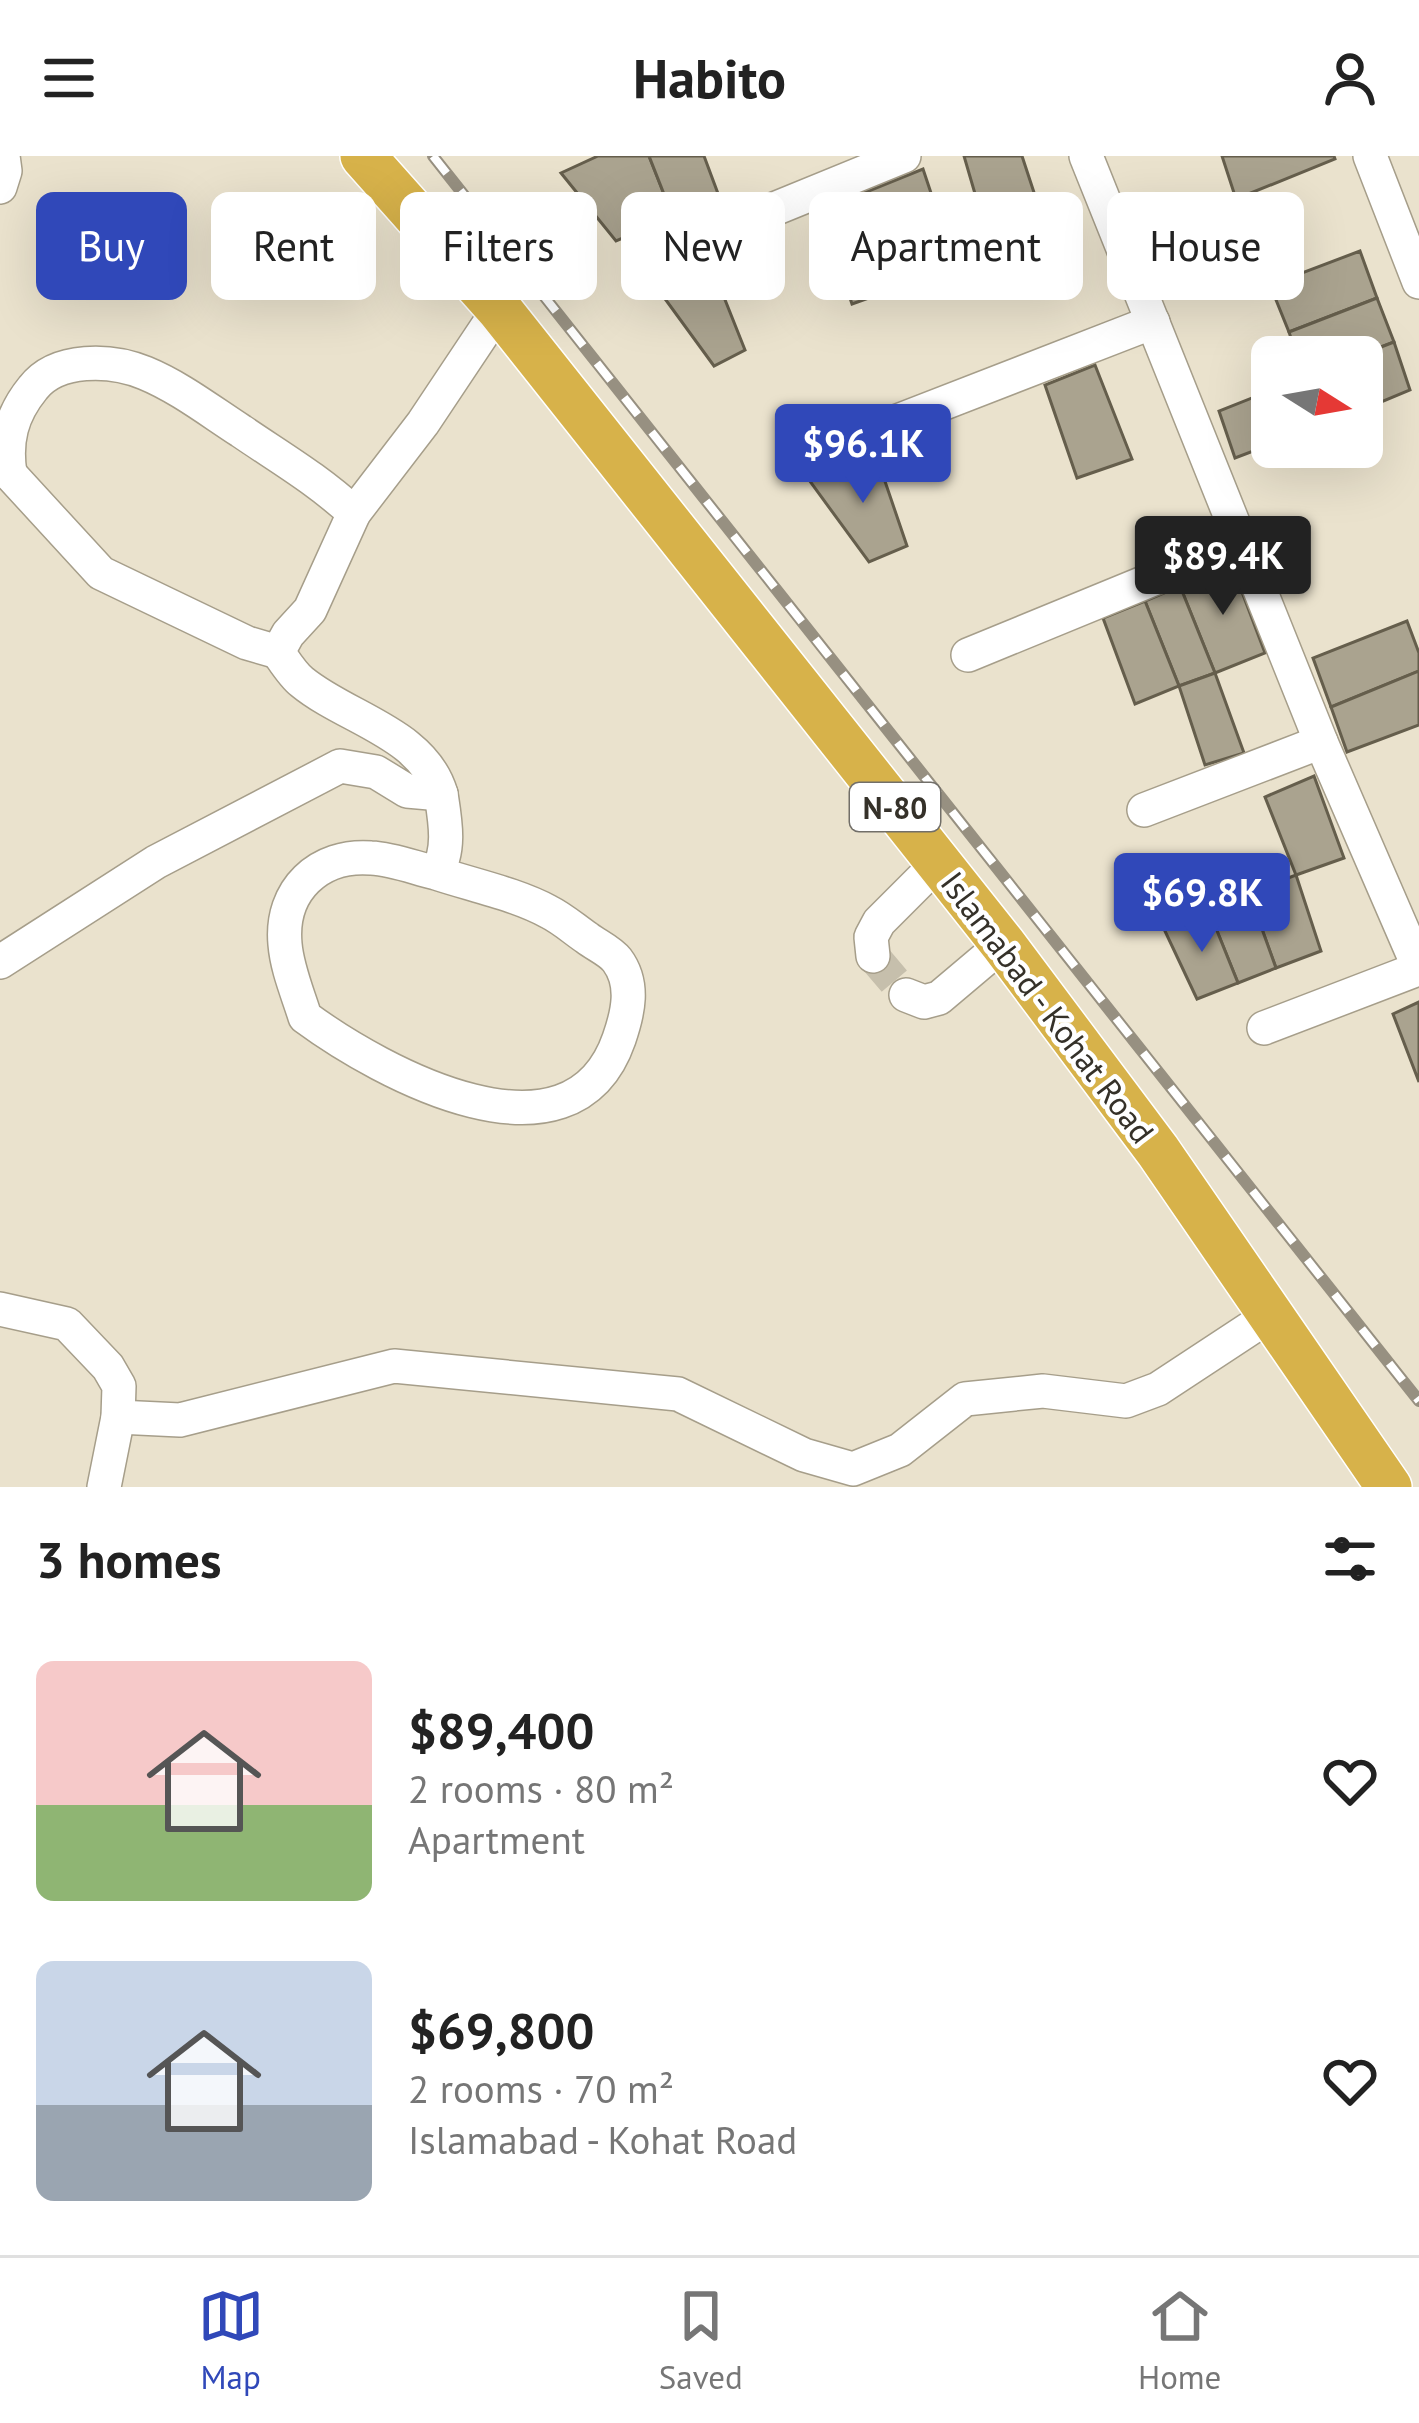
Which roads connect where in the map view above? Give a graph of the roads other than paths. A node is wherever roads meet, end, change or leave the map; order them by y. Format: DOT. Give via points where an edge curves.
graph roads {
  1 [pos="3,156"];
  2 [pos="363,156"];
  3 [pos="904,156"];
  4 [pos="1086,156"];
  5 [pos="1370,156"];
  6 [pos="0,187"];
  7 [pos="785,205"];
  8 [pos="1419,281"];
  9 [pos="499,310"];
  10 [pos="1153,322"];
  11 [pos="805,457"];
  12 [pos="5,471"];
  13 [pos="355,513"];
  14 [pos="1241,543"];
  15 [pos="278,652"];
  16 [pos="968,655"];
  17 [pos="1321,742"];
  18 [pos="441,794"];
  19 [pos="1144,811"];
  20 [pos="938,862"];
  21 [pos="436,873"];
  22 [pos="1003,944"];
  23 [pos="874,956"];
  24 [pos="0,962"];
  25 [pos="1419,969"];
  26 [pos="906,995"];
  27 [pos="1264,1028"];
  28 [pos="0,1309"];
  29 [pos="1272,1314"];
  30 [pos="118,1417"];
  31 [pos="104,1487"];
  32 [pos="1389,1487"];
  1 -- 6 [label="street"];
  2 -- 9 [label="highway, Islamabad - Kohat Road / N-80"];
  3 -- 7 [label="street"];
  4 -- 10 [label="street"];
  5 -- 8 [label="street"];
  9 -- 13 [label="street"];
  9 -- 20 [label="highway, Islamabad - Kohat Road / N-80"];
  10 -- 11 [label="street"];
  10 -- 14 [label="street"];
  12 -- 13 [label="street" via="19,405 42,376 92,362 142,371 187,395 314,476"];
  12 -- 15 [label="street" via="100,573"];
  13 -- 15 [label="street" via="310,610"];
  14 -- 16 [label="street"];
  14 -- 17 [label="street"];
  15 -- 18 [label="street" via="300,681 414,751"];
  17 -- 19 [label="street"];
  17 -- 25 [label="street"];
  18 -- 21 [label="street" via="445,845"];
  18 -- 24 [label="street" via="407,791 376,772 340,766 156,862"];
  20 -- 22 [label="highway, Islamabad - Kohat Road / N-80"];
  20 -- 23 [label="street" via="879,922"];
  21 -- 21 [label="street" via="374,858 335,859 306,877 284,941 305,1018 391,1072 502,1109 566,1103 587,1090 627,1017 628,986 616,958 548,911"];
  22 -- 26 [label="street" via="939,998"];
  22 -- 29 [label="highway, Islamabad - Kohat Road / N-80"];
  25 -- 27 [label="street"];
  28 -- 30 [label="street" via="67,1324 119,1386"];
  29 -- 30 [label="street" via="1158,1389 1126,1401 1043,1391 964,1400 900,1450 853,1468 803,1455 678,1394 394,1366 180,1420"];
  29 -- 32 [label="highway, Islamabad - Kohat Road / N-80"];
  30 -- 31 [label="street"];
}
